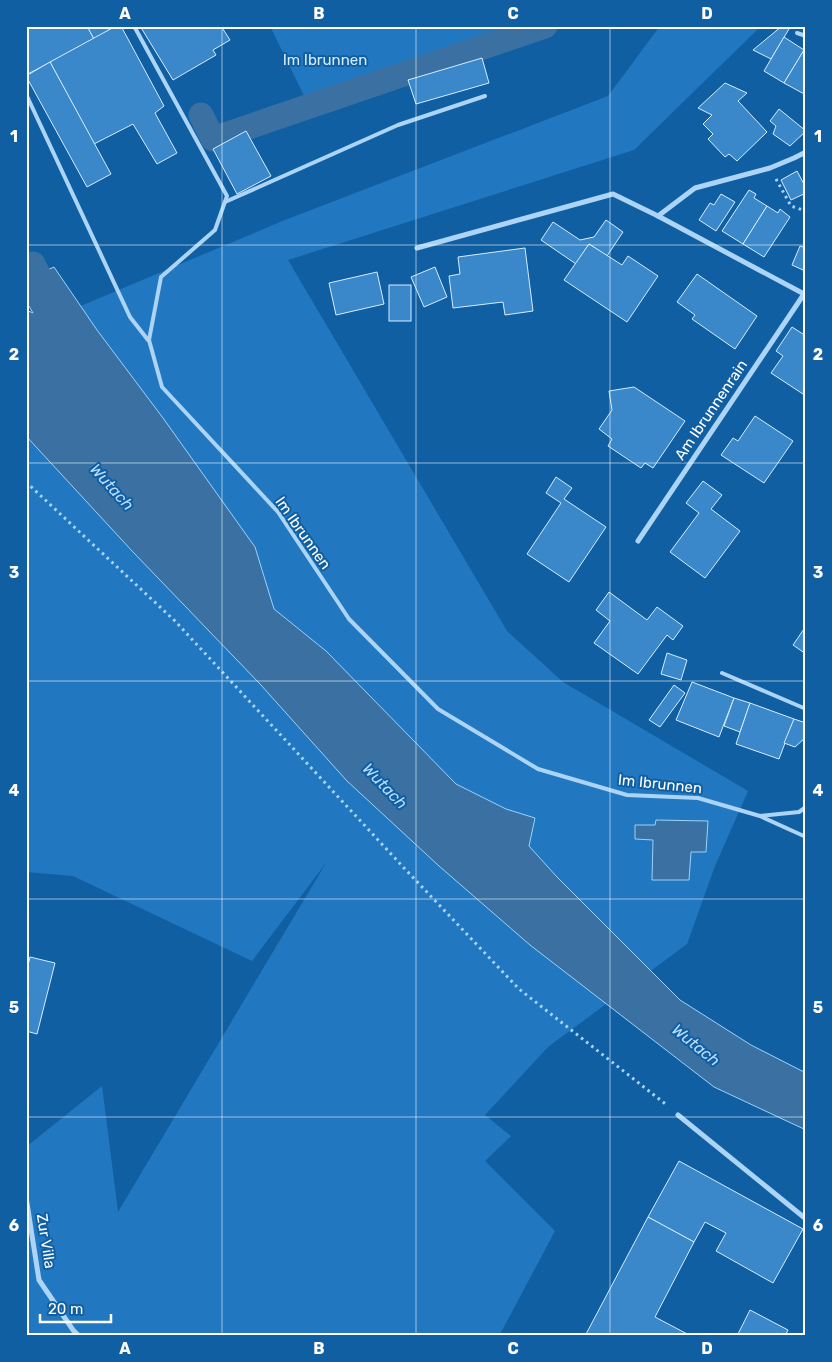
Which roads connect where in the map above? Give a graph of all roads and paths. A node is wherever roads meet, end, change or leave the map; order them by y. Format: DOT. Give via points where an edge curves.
graph roads {
  1 [pos="134,26"];
  2 [pos="797,33"];
  3 [pos="806,36"];
  4 [pos="26,94"];
  5 [pos="485,96"];
  6 [pos="806,152"];
  7 [pos="770,168"];
  8 [pos="225,202"];
  9 [pos="806,211"];
  10 [pos="658,216"];
  11 [pos="416,248"];
  12 [pos="805,294"];
  13 [pos="148,340"];
  14 [pos="26,482"];
  15 [pos="638,541"];
  16 [pos="722,673"];
  17 [pos="806,709"];
  18 [pos="806,807"];
  19 [pos="760,816"];
  20 [pos="806,837"];
  21 [pos="678,1115"];
  22 [pos="26,1197"];
  23 [pos="806,1219"];
  24 [pos="79,1336"];
  1 -- 8 [label="lane" via="227,196"];
  2 -- 3 [label="lane"];
  4 -- 13 [label="lane" via="130,318"];
  5 -- 8 [label="lane" via="398,125"];
  6 -- 7 [label="street"];
  7 -- 9 [label="path" via="791,206"];
  7 -- 10 [label="street" via="696,188"];
  8 -- 13 [label="lane, Im Ibrunnen" via="215,230 161,277"];
  10 -- 11 [label="street, Am Ibrunnenrain" via="612,194"];
  10 -- 12 [label="street, Am Ibrunnenrain"];
  12 -- 15 [label="street, Am Ibrunnenrain"];
  13 -- 19 [label="lane, Im Ibrunnen" via="162,387 278,512 349,620 438,709 538,769 628,795 698,798"];
  14 -- 21 [label="path" via="175,622 519,989"];
  16 -- 17 [label="lane"];
  18 -- 19 [label="lane, Im Ibrunnen" via="799,812"];
  19 -- 20 [label="lane"];
  21 -- 23 [label="street"];
  22 -- 24 [label="street, Zur Villa" via="40,1280"];
}
